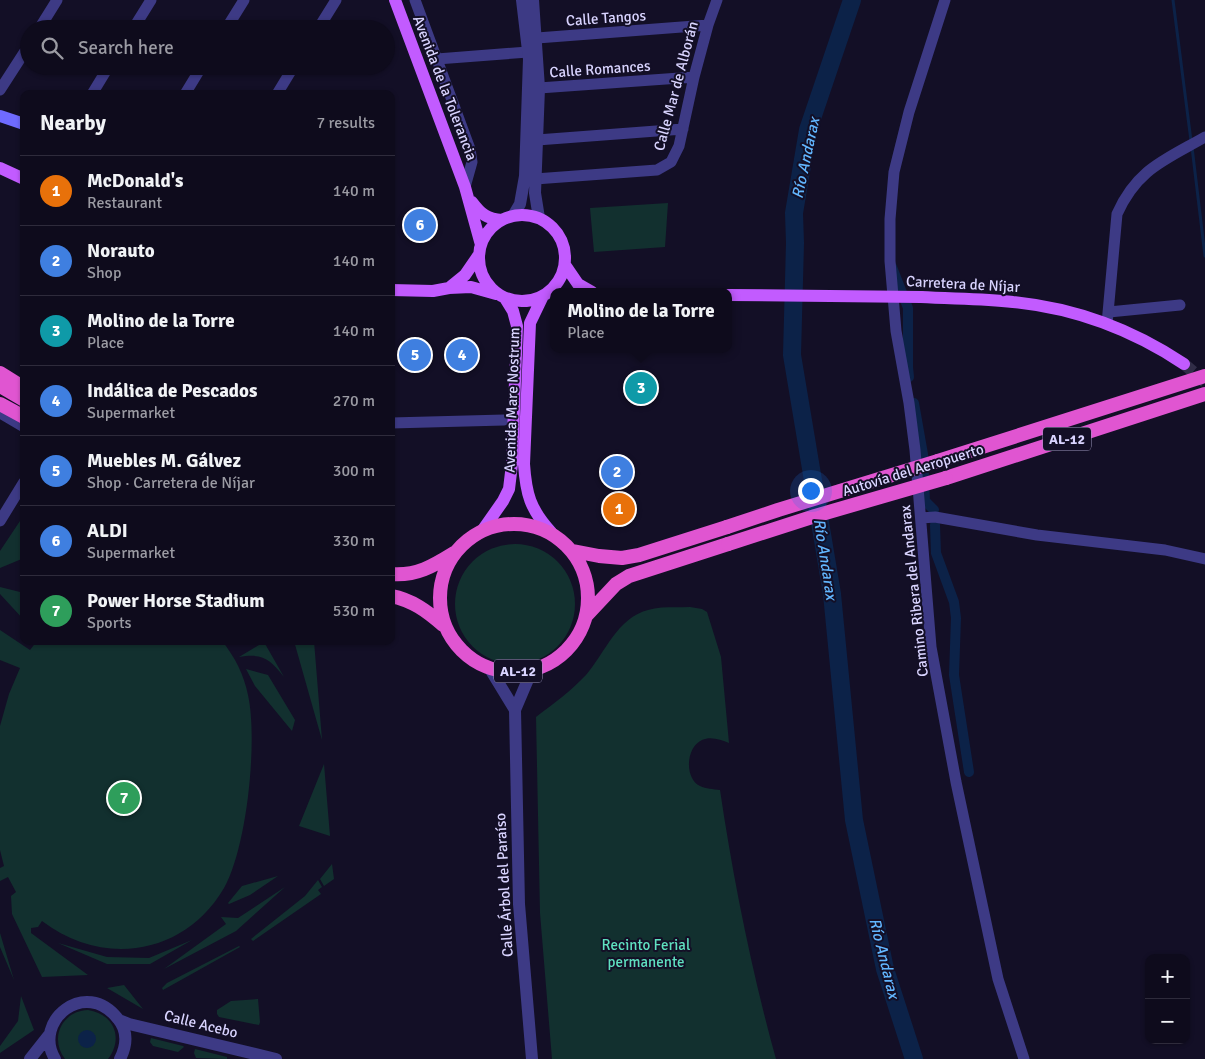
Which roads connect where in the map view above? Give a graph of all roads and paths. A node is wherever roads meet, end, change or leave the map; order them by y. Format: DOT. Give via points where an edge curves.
graph roads {
  1 [pos="57,0"];
  2 [pos="151,0"];
  3 [pos="244,0"];
  4 [pos="336,0"];
  5 [pos="395,0"];
  6 [pos="415,0"];
  7 [pos="522,0"];
  8 [pos="533,0"];
  9 [pos="717,0"];
  10 [pos="945,0"];
  11 [pos="45,20"];
  12 [pos="139,20"];
  13 [pos="232,20"];
  14 [pos="324,20"];
  15 [pos="708,25"];
  16 [pos="537,38"];
  17 [pos="528,52"];
  18 [pos="20,59"];
  19 [pos="437,59"];
  20 [pos="104,75"];
  21 [pos="197,75"];
  22 [pos="289,75"];
  23 [pos="694,77"];
  24 [pos="539,88"];
  25 [pos="0,90"];
  26 [pos="94,90"];
  27 [pos="187,90"];
  28 [pos="279,90"];
  29 [pos="0,116"];
  30 [pos="20,123"];
  31 [pos="683,129"];
  32 [pos="1204,137"];
  33 [pos="536,140"];
  34 [pos="0,168"];
  35 [pos="20,178"];
  36 [pos="535,179"];
  37 [pos="467,192"];
  38 [pos="507,218"];
  39 [pos="539,218"];
  40 [pos="479,250"];
  41 [pos="565,265"];
  42 [pos="449,288"];
  43 [pos="553,288"];
  44 [pos="585,288"];
  45 [pos="395,290"];
  46 [pos="548,294"];
  47 [pos="732,295"];
  48 [pos="502,296"];
  49 [pos="1180,305"];
  50 [pos="1108,318"];
  51 [pos="1184,364"];
  52 [pos="0,373"];
  53 [pos="1205,376"];
  54 [pos="0,386"];
  55 [pos="20,386"];
  56 [pos="1205,394"];
  57 [pos="20,398"];
  58 [pos="0,404"];
  59 [pos="0,413"];
  60 [pos="20,415"];
  61 [pos="504,420"];
  62 [pos="395,423"];
  63 [pos="20,425"];
  64 [pos="20,488"];
  65 [pos="921,518"];
  66 [pos="0,521"];
  67 [pos="482,531"];
  68 [pos="551,532"];
  69 [pos="456,551"];
  70 [pos="574,551"];
  71 [pos="1205,559"];
  72 [pos="395,574"];
  73 [pos="395,597"];
  74 [pos="586,616"];
  75 [pos="443,625"];
  76 [pos="490,669"];
  77 [pos="532,670"];
  78 [pos="515,710"];
  79 [pos="119,1020"];
  80 [pos="49,1035"];
  81 [pos="30,1059"];
  82 [pos="55,1059"];
  83 [pos="120,1059"];
  84 [pos="276,1059"];
  85 [pos="532,1059"];
  86 [pos="1024,1059"];
  1 -- 11 [label="street"];
  2 -- 12 [label="street"];
  3 -- 13 [label="street"];
  4 -- 14 [label="street"];
  5 -- 37 [label="main road, Avenida de la Tolerancia"];
  6 -- 19 [label="street, Avenida de la Tolerancia"];
  7 -- 17 [label="street"];
  8 -- 16 [label="street"];
  9 -- 15 [label="street, Calle Mar de Alborán"];
  10 -- 65 [label="street, Camino Ribera del Andarax" via="909,112 894,172 890,219 896,331 909,403"];
  15 -- 16 [label="street, Calle Tangos"];
  15 -- 23 [label="street, Calle Mar de Alborán"];
  16 -- 24 [label="street"];
  17 -- 19 [label="street"];
  17 -- 38 [label="street" via="525,176 520,204"];
  18 -- 25 [label="street"];
  19 -- 37 [label="street, Avenida de la Tolerancia" via="470,149 472,162"];
  20 -- 26 [label="street"];
  21 -- 27 [label="street"];
  22 -- 28 [label="street"];
  23 -- 24 [label="street, Calle Romances"];
  23 -- 31 [label="street, Calle Mar de Alborán"];
  24 -- 33 [label="street"];
  29 -- 30 [label="main road"];
  31 -- 33 [label="street"];
  31 -- 36 [label="street, Calle Mar de Alborán" via="671,162 657,170"];
  32 -- 50 [label="street" via="1152,166 1123,200 1117,214"];
  33 -- 36 [label="street"];
  34 -- 35 [label="main road"];
  36 -- 39 [label="street"];
  37 -- 38 [label="main road, Avenida de la Tolerancia" via="480,213 491,219"];
  37 -- 40 [label="main road, Avenida de la Tolerancia"];
  38 -- 39 [label="main road" via="526,215"];
  38 -- 40 [label="main road" via="485,235"];
  39 -- 41 [label="main road" via="552,226 560,237"];
  40 -- 42 [label="main road" via="466,275"];
  40 -- 48 [label="main road" via="480,271 485,281"];
  41 -- 43 [label="main road"];
  41 -- 44 [label="main road" via="578,284"];
  42 -- 45 [label="main road"];
  42 -- 48 [label="main road" via="471,286"];
  46 -- 48 [label="main road" via="518,301"];
  46 -- 68 [label="main road, Avenida Mare Nostrum" via="530,323 524,464 529,500"];
  47 -- 50 [label="main road, Carretera de Níjar, bridge" via="1020,303"];
  48 -- 67 [label="main road, Avenida Mare Nostrum" via="517,326 512,464 509,488"];
  49 -- 50 [label="street"];
  50 -- 51 [label="main road, Carretera de Níjar"];
  52 -- 55 [label="highway"];
  53 -- 70 [label="highway, Autovía del Aeropuerto / AL-12, bridge" via="639,555 622,558"];
  54 -- 57 [label="highway"];
  56 -- 74 [label="highway, Autovía del Aeropuerto / AL-12, bridge" via="629,576 616,584"];
  58 -- 60 [label="highway"];
  59 -- 63 [label="street"];
  61 -- 62 [label="street"];
  64 -- 66 [label="street"];
  65 -- 71 [label="street" via="935,517 1037,535 1165,550"];
  65 -- 86 [label="street, Camino Ribera del Andarax" via="931,646 956,782 998,979"];
  67 -- 68 [label="highway, AL-12" via="517,524"];
  67 -- 69 [label="highway, AL-12"];
  68 -- 70 [label="highway, AL-12"];
  69 -- 72 [label="highway, AL-12" via="429,568"];
  69 -- 75 [label="highway, AL-12" via="444,572 440,591"];
  70 -- 74 [label="highway, AL-12" via="585,580"];
  73 -- 75 [label="highway, AL-12" via="424,609"];
  74 -- 77 [label="highway, AL-12" via="579,633 562,653"];
  75 -- 76 [label="highway, AL-12" via="456,644"];
  76 -- 77 [label="highway, AL-12"];
  76 -- 78 [label="street"];
  77 -- 78 [label="street"];
  78 -- 85 [label="street, Calle Árbol del Paraíso" via="519,904"];
  79 -- 80 [label="street" via="105,1006 79,1002 64,1010"];
  79 -- 83 [label="street" via="126,1037"];
  79 -- 84 [label="street, Calle Acebo"];
  80 -- 81 [label="street"];
  80 -- 82 [label="street"];
}
